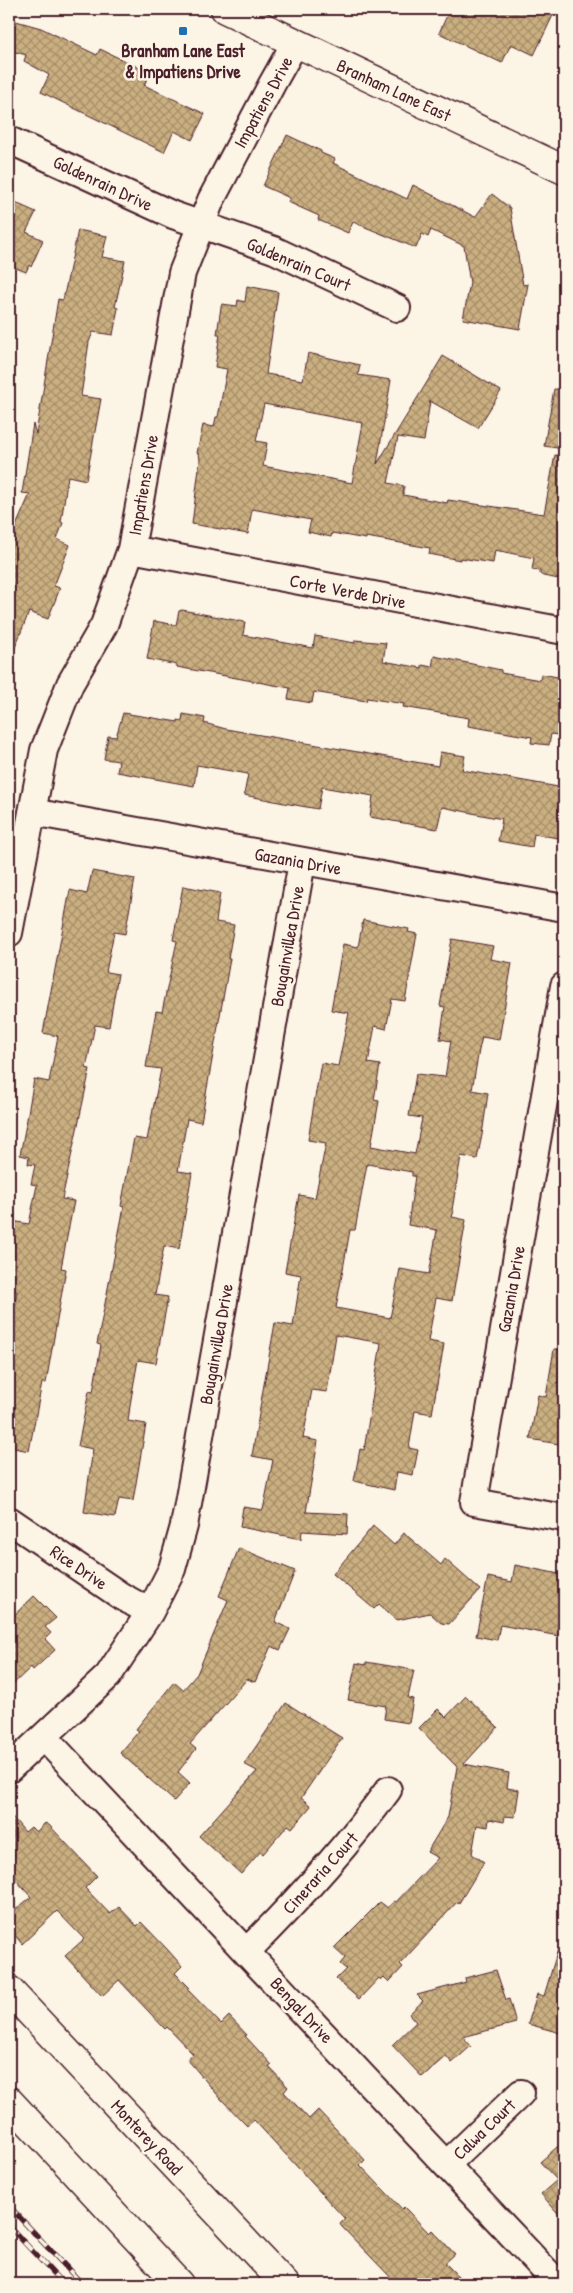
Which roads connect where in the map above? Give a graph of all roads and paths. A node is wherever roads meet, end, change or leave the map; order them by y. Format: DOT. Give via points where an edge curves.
graph roads {
  1 [pos="226,9"];
  2 [pos="295,44"];
  3 [pos="9,140"];
  4 [pos="564,170"];
  5 [pos="199,225"];
  6 [pos="397,308"];
  7 [pos="131,549"];
  8 [pos="564,631"];
  9 [pos="32,812"];
  10 [pos="302,862"];
  11 [pos="564,908"];
  12 [pos="9,933"];
  13 [pos="564,986"];
  14 [pos="564,1518"];
  15 [pos="9,1520"];
  16 [pos="150,1612"];
  17 [pos="44,1737"];
  18 [pos="9,1769"];
  19 [pos="388,1790"];
  20 [pos="247,1951"];
  21 [pos="9,1990"];
  22 [pos="522,2093"];
  23 [pos="9,2101"];
  24 [pos="447,2164"];
  25 [pos="179,2284"];
  26 [pos="285,2284"];
  27 [pos="558,2284"];
  1 -- 2 [label="main road, Branham Lane East"];
  2 -- 4 [label="main road, Branham Lane East"];
  2 -- 5 [label="street, Impatiens Drive"];
  3 -- 5 [label="street, Goldenrain Drive"];
  5 -- 6 [label="street, Goldenrain Court" via="274,250"];
  5 -- 7 [label="street, Impatiens Drive" via="182,273"];
  7 -- 8 [label="street, Corte Verde Drive"];
  7 -- 9 [label="street, Impatiens Drive" via="104,625 70,684 44,750"];
  9 -- 10 [label="street, Gazania Drive"];
  9 -- 12 [label="street, Impatiens Drive"];
  10 -- 11 [label="street, Gazania Drive"];
  10 -- 16 [label="street, Bougainvillea Drive" via="184,1526 172,1569"];
  13 -- 14 [label="street, Gazania Drive" via="474,1502"];
  15 -- 16 [label="street, Rice Drive"];
  16 -- 17 [label="street, Bougainvillea Drive" via="108,1676"];
  17 -- 18 [label="street, Bougainvillea Drive"];
  17 -- 20 [label="street, Bengal Drive"];
  19 -- 20 [label="street, Cineraria Court" via="354,1836"];
  20 -- 24 [label="street, Bengal Drive"];
  21 -- 26 [label="main road, Monterey Road"];
  22 -- 24 [label="street, Calwa Court"];
  23 -- 25 [label="main road"];
  24 -- 27 [label="street, Bengal Drive"];
}
